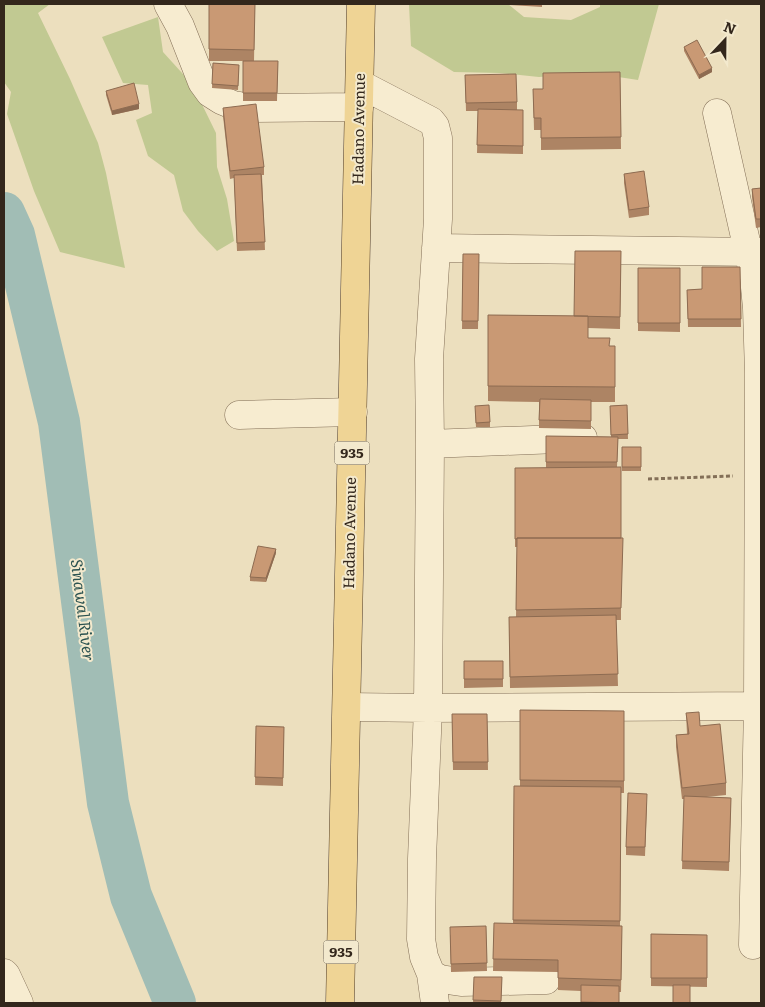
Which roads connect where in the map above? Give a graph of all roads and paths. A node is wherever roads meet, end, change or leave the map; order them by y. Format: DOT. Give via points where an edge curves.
graph roads {
  1 [pos="168,4"];
  2 [pos="362,4"];
  3 [pos="360,95"];
  4 [pos="717,113"];
  5 [pos="436,248"];
  6 [pos="755,252"];
  7 [pos="353,412"];
  8 [pos="239,416"];
  9 [pos="591,438"];
  10 [pos="430,444"];
  11 [pos="759,475"];
  12 [pos="648,479"];
  13 [pos="760,706"];
  14 [pos="347,707"];
  15 [pos="428,708"];
  16 [pos="753,945"];
  17 [pos="4,973"];
  18 [pos="431,974"];
  19 [pos="546,980"];
  20 [pos="19,1003"];
  21 [pos="340,1003"];
  22 [pos="435,1003"];
  1 -- 3 [label="street" via="202,82 221,100 254,108"];
  2 -- 3 [label="main road, Hadano Avenue / 935"];
  3 -- 5 [label="street" via="424,116 435,126 438,138"];
  3 -- 7 [label="main road, Hadano Avenue / 935"];
  4 -- 6 [label="street"];
  5 -- 6 [label="street"];
  5 -- 10 [label="street" via="429,359"];
  6 -- 11 [label="street"];
  7 -- 8 [label="street"];
  7 -- 14 [label="main road, Hadano Avenue / 935"];
  9 -- 10 [label="street"];
  10 -- 15 [label="street"];
  11 -- 12 [label="path"];
  11 -- 13 [label="street"];
  13 -- 15 [label="street"];
  13 -- 16 [label="street"];
  14 -- 15 [label="street"];
  14 -- 21 [label="main road, Hadano Avenue / 935"];
  15 -- 18 [label="street" via="421,939"];
  17 -- 20 [label="street"];
  18 -- 19 [label="street" via="440,979 461,982"];
  18 -- 22 [label="street"];
}
